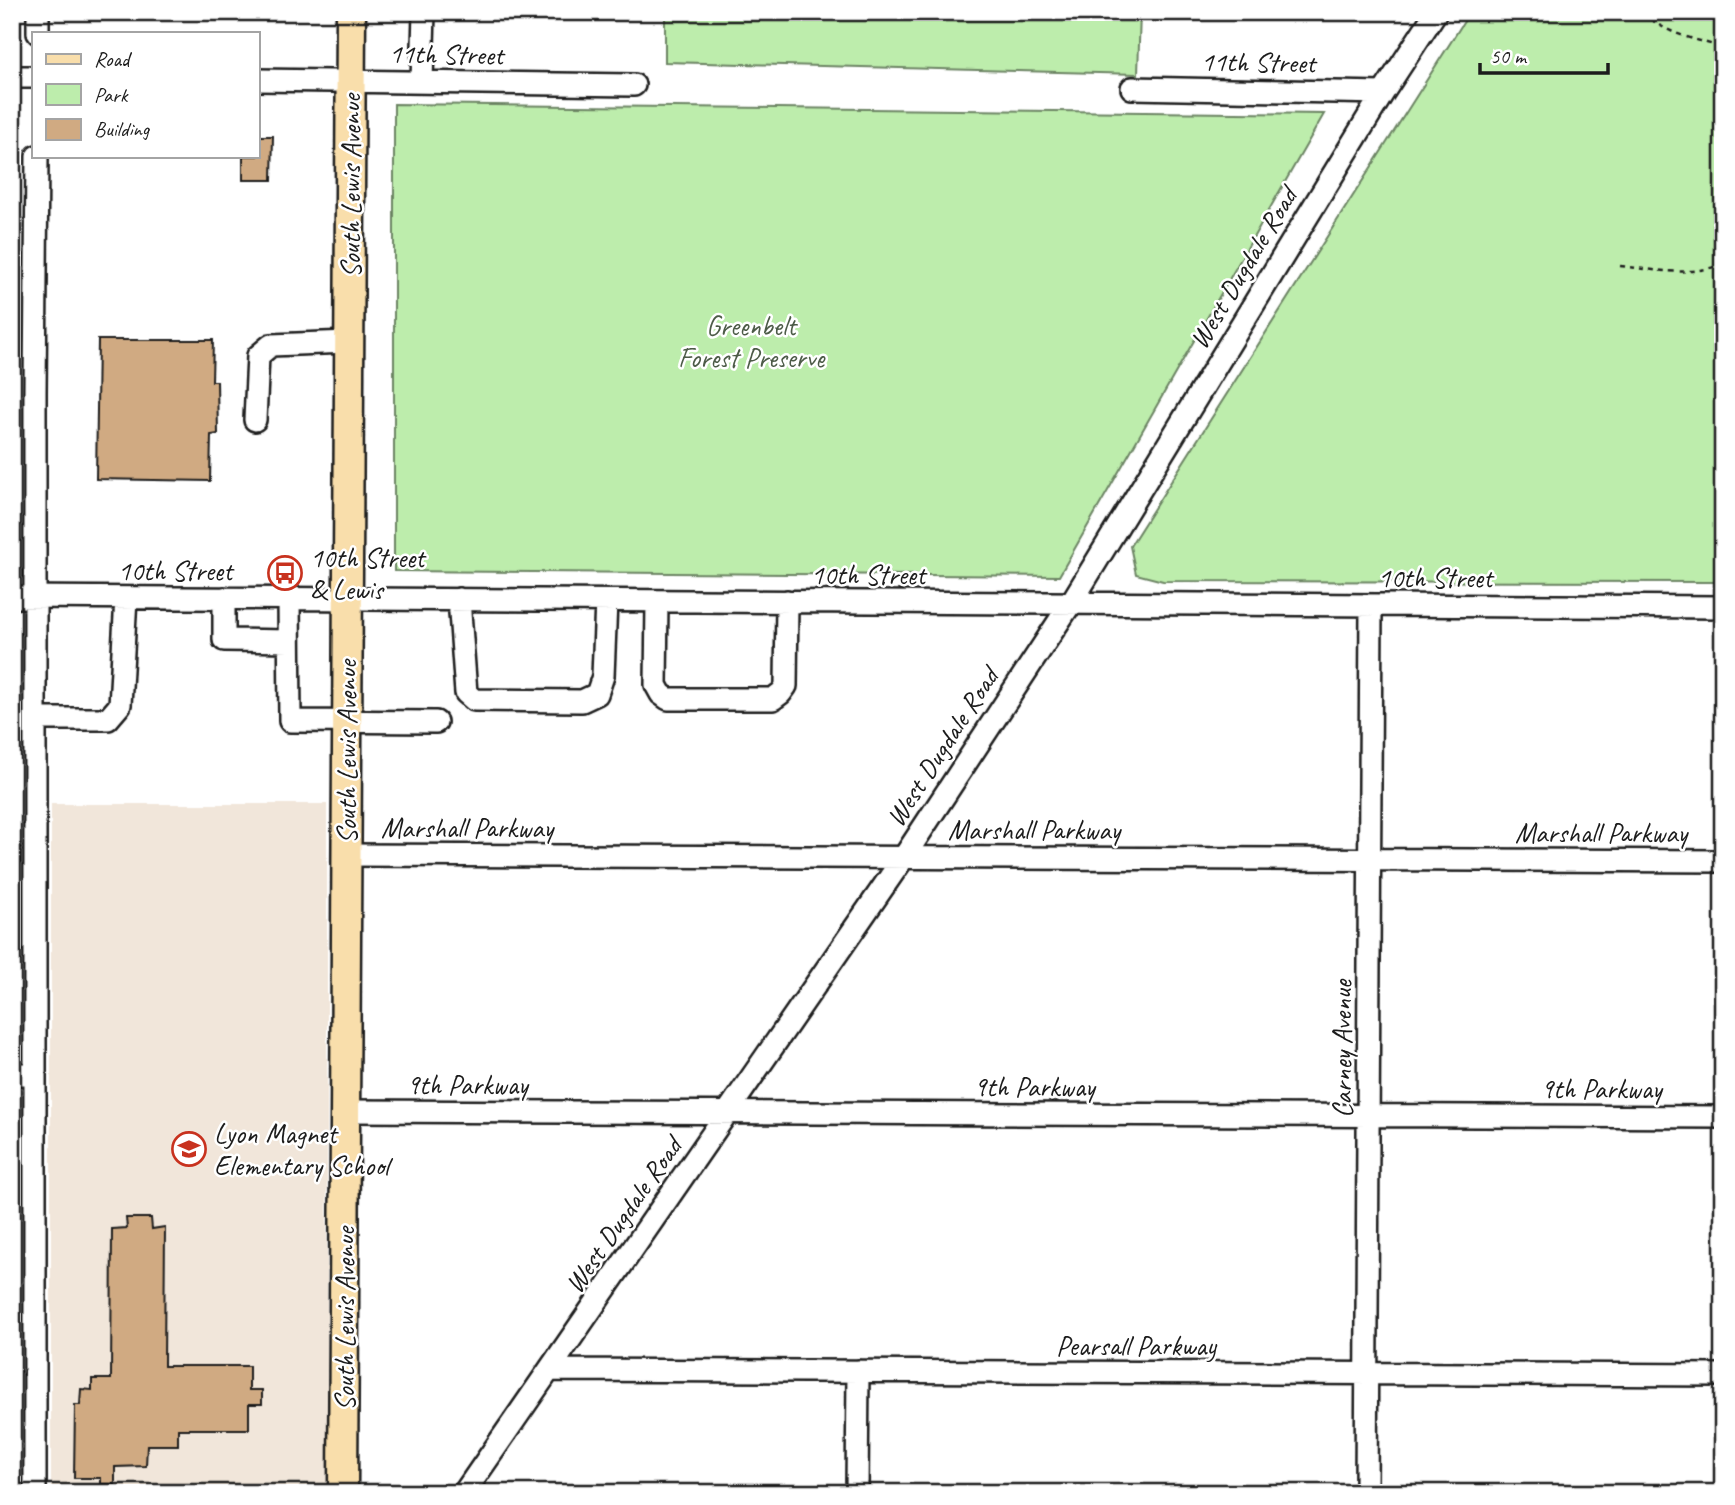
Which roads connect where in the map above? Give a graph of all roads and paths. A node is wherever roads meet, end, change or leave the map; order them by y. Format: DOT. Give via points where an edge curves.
graph roads {
  1 [pos="38,12"];
  2 [pos="351,12"];
  3 [pos="424,12"];
  4 [pos="1436,12"];
  5 [pos="1644,12"];
  6 [pos="38,32"];
  7 [pos="1723,48"];
  8 [pos="12,77"];
  9 [pos="32,77"];
  10 [pos="259,80"];
  11 [pos="351,81"];
  12 [pos="422,81"];
  13 [pos="634,85"];
  14 [pos="1132,88"];
  15 [pos="1383,93"];
  16 [pos="37,158"];
  17 [pos="1723,264"];
  18 [pos="1620,266"];
  19 [pos="349,342"];
  20 [pos="256,420"];
  21 [pos="12,597"];
  22 [pos="35,597"];
  23 [pos="127,598"];
  24 [pos="224,598"];
  25 [pos="289,599"];
  26 [pos="347,599"];
  27 [pos="459,599"];
  28 [pos="606,601"];
  29 [pos="657,601"];
  30 [pos="787,601"];
  31 [pos="1071,603"];
  32 [pos="1371,605"];
  33 [pos="1723,607"];
  34 [pos="289,641"];
  35 [pos="35,719"];
  36 [pos="346,722"];
  37 [pos="436,722"];
  38 [pos="346,855"];
  39 [pos="904,857"];
  40 [pos="1370,859"];
  41 [pos="1723,861"];
  42 [pos="12,1074"];
  43 [pos="35,1074"];
  44 [pos="345,1111"];
  45 [pos="728,1112"];
  46 [pos="1368,1115"];
  47 [pos="1723,1117"];
  48 [pos="550,1370"];
  49 [pos="858,1371"];
  50 [pos="1367,1374"];
  51 [pos="1723,1375"];
  52 [pos="35,1493"];
  53 [pos="343,1493"];
  54 [pos="464,1493"];
  55 [pos="858,1493"];
  56 [pos="1366,1493"];
  1 -- 6 [label="street"];
  2 -- 11 [label="main road, South Lewis Avenue"];
  3 -- 12 [label="street"];
  4 -- 15 [label="street, West Dugdale Road"];
  5 -- 7 [label="path" via="1668,30"];
  8 -- 9 [label="street"];
  10 -- 11 [label="street, 11th Street"];
  11 -- 12 [label="street, 11th Street"];
  11 -- 19 [label="main road, South Lewis Avenue"];
  12 -- 13 [label="street, 11th Street"];
  14 -- 15 [label="street, 11th Street"];
  15 -- 31 [label="street, West Dugdale Road"];
  16 -- 22 [label="street"];
  17 -- 18 [label="path" via="1692,272"];
  19 -- 20 [label="street" via="271,345 258,356"];
  19 -- 26 [label="main road, South Lewis Avenue"];
  21 -- 22 [label="street, 10th Street"];
  22 -- 23 [label="street, 10th Street"];
  22 -- 35 [label="street"];
  23 -- 24 [label="street, 10th Street"];
  23 -- 35 [label="street" via="120,705 108,719"];
  24 -- 25 [label="street, 10th Street"];
  24 -- 34 [label="street" via="224,640"];
  25 -- 26 [label="street, 10th Street"];
  25 -- 34 [label="street"];
  26 -- 27 [label="street, 10th Street"];
  26 -- 36 [label="main road, South Lewis Avenue"];
  27 -- 28 [label="street, 10th Street"];
  27 -- 28 [label="street" via="466,693 474,700 583,701 597,694 603,676"];
  28 -- 29 [label="street, 10th Street"];
  29 -- 30 [label="street, 10th Street"];
  29 -- 30 [label="street" via="656,685 661,694 668,699 773,699 786,686"];
  30 -- 31 [label="street, 10th Street"];
  31 -- 32 [label="street, 10th Street"];
  31 -- 39 [label="street, West Dugdale Road"];
  32 -- 33 [label="street, 10th Street"];
  32 -- 40 [label="street, Carney Avenue"];
  34 -- 36 [label="street" via="290,721"];
  35 -- 43 [label="street"];
  36 -- 37 [label="street"];
  36 -- 38 [label="main road, South Lewis Avenue"];
  38 -- 39 [label="street, Marshall Parkway"];
  38 -- 44 [label="main road, South Lewis Avenue"];
  39 -- 40 [label="street, Marshall Parkway"];
  39 -- 45 [label="street, West Dugdale Road"];
  40 -- 41 [label="street, Marshall Parkway"];
  40 -- 46 [label="street, Carney Avenue"];
  42 -- 43 [label="street"];
  43 -- 52 [label="street"];
  44 -- 45 [label="street, 9th Parkway"];
  44 -- 53 [label="main road, South Lewis Avenue"];
  45 -- 46 [label="street, 9th Parkway"];
  45 -- 48 [label="street, West Dugdale Road"];
  46 -- 47 [label="street, 9th Parkway"];
  46 -- 50 [label="street, Carney Avenue"];
  48 -- 49 [label="street, Pearsall Parkway"];
  48 -- 54 [label="street, West Dugdale Road"];
  49 -- 50 [label="street, Pearsall Parkway"];
  49 -- 55 [label="street"];
  50 -- 51 [label="street, Pearsall Parkway"];
  50 -- 56 [label="street, Carney Avenue"];
}
